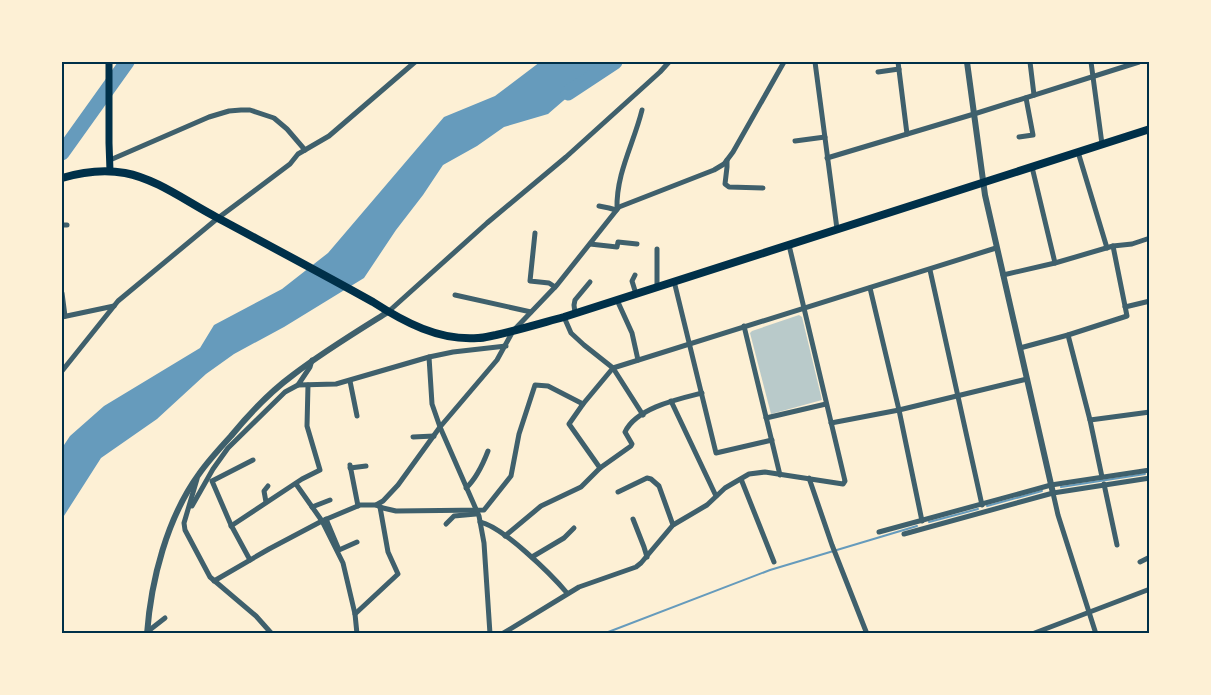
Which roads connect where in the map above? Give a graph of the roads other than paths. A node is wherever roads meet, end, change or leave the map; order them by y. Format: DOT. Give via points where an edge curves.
graph roads {
  1 [pos="109,62"];
  2 [pos="415,62"];
  3 [pos="669,62"];
  4 [pos="784,62"];
  5 [pos="815,62"];
  6 [pos="898,62"];
  7 [pos="967,62"];
  8 [pos="1030,62"];
  9 [pos="1091,62"];
  10 [pos="1139,62"];
  11 [pos="899,69"];
  12 [pos="878,72"];
  13 [pos="1093,76"];
  14 [pos="1034,95"];
  15 [pos="1026,98"];
  16 [pos="642,110"];
  17 [pos="974,114"];
  18 [pos="1149,129"];
  19 [pos="907,134"];
  20 [pos="825,137"];
  21 [pos="1019,137"];
  22 [pos="795,141"];
  23 [pos="1102,144"];
  24 [pos="305,150"];
  25 [pos="1078,152"];
  26 [pos="827,158"];
  27 [pos="110,160"];
  28 [pos="727,160"];
  29 [pos="1032,167"];
  30 [pos="110,171"];
  31 [pos="62,178"];
  32 [pos="983,182"];
  33 [pos="763,188"];
  34 [pos="599,207"];
  35 [pos="616,209"];
  36 [pos="218,218"];
  37 [pos="837,229"];
  38 [pos="535,233"];
  39 [pos="1149,238"];
  40 [pos="590,244"];
  41 [pos="637,244"];
  42 [pos="789,245"];
  43 [pos="1110,247"];
  44 [pos="996,248"];
  45 [pos="657,249"];
  46 [pos="1055,263"];
  47 [pos="930,270"];
  48 [pos="635,275"];
  49 [pos="1003,275"];
  50 [pos="674,281"];
  51 [pos="590,282"];
  52 [pos="555,287"];
  53 [pos="657,287"];
  54 [pos="870,288"];
  55 [pos="62,293"];
  56 [pos="636,294"];
  57 [pos="455,295"];
  58 [pos="617,300"];
  59 [pos="1149,301"];
  60 [pos="114,306"];
  61 [pos="804,307"];
  62 [pos="1125,307"];
  63 [pos="388,312"];
  64 [pos="531,312"];
  65 [pos="575,313"];
  66 [pos="63,317"];
  67 [pos="564,317"];
  68 [pos="744,326"];
  69 [pos="513,331"];
  70 [pos="1068,335"];
  71 [pos="689,343"];
  72 [pos="506,346"];
  73 [pos="1020,348"];
  74 [pos="429,357"];
  75 [pos="312,360"];
  76 [pos="638,360"];
  77 [pos="614,368"];
  78 [pos="62,371"];
  79 [pos="1027,379"];
  80 [pos="350,381"];
  81 [pos="298,385"];
  82 [pos="309,385"];
  83 [pos="702,393"];
  84 [pos="958,396"];
  85 [pos="671,401"];
  86 [pos="583,404"];
  87 [pos="826,405"];
  88 [pos="898,410"];
  89 [pos="1149,412"];
  90 [pos="643,415"];
  91 [pos="357,416"];
  92 [pos="766,418"];
  93 [pos="1090,420"];
  94 [pos="831,423"];
  95 [pos="440,427"];
  96 [pos="434,436"];
  97 [pos="413,437"];
  98 [pos="772,440"];
  99 [pos="488,451"];
  100 [pos="254,460"];
  101 [pos="366,466"];
  102 [pos="600,468"];
  103 [pos="1149,470"];
  104 [pos="198,474"];
  105 [pos="780,475"];
  106 [pos="1102,477"];
  107 [pos="809,478"];
  108 [pos="1149,478"];
  109 [pos="741,479"];
  110 [pos="296,484"];
  111 [pos="1104,484"];
  112 [pos="1051,485"];
  113 [pos="268,486"];
  114 [pos="466,488"];
  115 [pos="618,492"];
  116 [pos="1053,493"];
  117 [pos="716,496"];
  118 [pos="330,500"];
  119 [pos="266,501"];
  120 [pos="982,504"];
  121 [pos="358,506"];
  122 [pos="378,506"];
  123 [pos="312,507"];
  124 [pos="187,512"];
  125 [pos="477,512"];
  126 [pos="984,512"];
  127 [pos="633,519"];
  128 [pos="324,520"];
  129 [pos="922,520"];
  130 [pos="480,522"];
  131 [pos="447,524"];
  132 [pos="673,525"];
  133 [pos="231,526"];
  134 [pos="574,528"];
  135 [pos="924,528"];
  136 [pos="879,532"];
  137 [pos="904,534"];
  138 [pos="505,536"];
  139 [pos="357,542"];
  140 [pos="1117,545"];
  141 [pos="532,557"];
  142 [pos="647,557"];
  143 [pos="1149,557"];
  144 [pos="250,560"];
  145 [pos="774,562"];
  146 [pos="1140,562"];
  147 [pos="214,581"];
  148 [pos="1149,589"];
  149 [pos="567,593"];
  150 [pos="1089,612"];
  151 [pos="356,614"];
  152 [pos="165,618"];
  153 [pos="147,633"];
  154 [pos="272,633"];
  155 [pos="357,633"];
  156 [pos="490,633"];
  157 [pos="502,633"];
  158 [pos="867,633"];
  159 [pos="1032,633"];
  160 [pos="1096,633"];
  1 -- 27 [label="main road"];
  2 -- 24 [label="street" via="329,136"];
  3 -- 63 [label="street"];
  4 -- 28 [label="street"];
  5 -- 20 [label="street"];
  6 -- 11 [label="street"];
  7 -- 17 [label="street"];
  8 -- 14 [label="street"];
  9 -- 13 [label="street"];
  10 -- 13 [label="street"];
  11 -- 12 [label="street"];
  11 -- 19 [label="street"];
  13 -- 14 [label="street"];
  13 -- 23 [label="street"];
  14 -- 15 [label="street"];
  15 -- 17 [label="street"];
  15 -- 21 [label="street" via="1033,135"];
  16 -- 35 [label="street" via="623,166"];
  17 -- 19 [label="street"];
  17 -- 32 [label="street"];
  18 -- 23 [label="highway"];
  19 -- 26 [label="street"];
  20 -- 22 [label="street"];
  20 -- 26 [label="street"];
  23 -- 25 [label="highway"];
  24 -- 27 [label="street" via="274,118 241,110 209,117"];
  24 -- 36 [label="street"];
  25 -- 29 [label="highway"];
  25 -- 43 [label="street"];
  26 -- 37 [label="street"];
  27 -- 30 [label="main road"];
  28 -- 33 [label="street" via="725,184"];
  28 -- 35 [label="street" via="714,170"];
  29 -- 32 [label="highway"];
  29 -- 46 [label="street"];
  30 -- 31 [label="highway"];
  30 -- 36 [label="highway" via="141,177"];
  32 -- 37 [label="highway"];
  32 -- 44 [label="street"];
  34 -- 35 [label="street"];
  35 -- 40 [label="street"];
  36 -- 60 [label="street"];
  36 -- 63 [label="highway"];
  37 -- 42 [label="highway"];
  38 -- 52 [label="street" via="530,281"];
  39 -- 43 [label="street"];
  40 -- 41 [label="street"];
  40 -- 52 [label="street"];
  42 -- 50 [label="highway"];
  42 -- 61 [label="street"];
  43 -- 46 [label="street"];
  43 -- 62 [label="street"];
  44 -- 47 [label="street"];
  44 -- 49 [label="street"];
  45 -- 53 [label="street"];
  46 -- 49 [label="street"];
  47 -- 54 [label="street"];
  47 -- 84 [label="street"];
  48 -- 56 [label="street" via="632,281"];
  49 -- 73 [label="street"];
  50 -- 53 [label="highway"];
  50 -- 71 [label="street"];
  51 -- 65 [label="street" via="573,303"];
  52 -- 64 [label="street"];
  53 -- 56 [label="highway"];
  54 -- 61 [label="street"];
  54 -- 88 [label="street"];
  55 -- 66 [label="street"];
  56 -- 58 [label="highway"];
  57 -- 64 [label="street"];
  58 -- 65 [label="highway"];
  58 -- 76 [label="street" via="632,333"];
  59 -- 62 [label="street"];
  60 -- 66 [label="street"];
  60 -- 78 [label="street"];
  61 -- 68 [label="street"];
  61 -- 87 [label="street"];
  62 -- 70 [label="street" via="1127,316"];
  63 -- 69 [label="highway" via="432,333 454,338"];
  63 -- 75 [label="street"];
  64 -- 69 [label="street"];
  65 -- 67 [label="highway"];
  67 -- 69 [label="highway"];
  67 -- 77 [label="street" via="570,333"];
  68 -- 71 [label="street"];
  68 -- 92 [label="street"];
  69 -- 72 [label="street"];
  70 -- 73 [label="street"];
  70 -- 93 [label="street"];
  71 -- 76 [label="street"];
  71 -- 83 [label="street"];
  72 -- 74 [label="street"];
  72 -- 95 [label="street"];
  73 -- 79 [label="street"];
  74 -- 80 [label="street"];
  74 -- 95 [label="street" via="432,404"];
  75 -- 81 [label="street"];
  75 -- 104 [label="street" via="247,417"];
  76 -- 77 [label="street"];
  77 -- 86 [label="street"];
  77 -- 90 [label="street"];
  79 -- 84 [label="street"];
  79 -- 112 [label="street"];
  80 -- 82 [label="street"];
  80 -- 91 [label="street"];
  81 -- 82 [label="street"];
  81 -- 124 [label="street" via="285,392 228,448"];
  82 -- 110 [label="street" via="307,426 320,470"];
  83 -- 85 [label="street"];
  83 -- 98 [label="street" via="716,453"];
  84 -- 88 [label="street"];
  84 -- 120 [label="street"];
  85 -- 90 [label="street"];
  85 -- 117 [label="street"];
  86 -- 102 [label="street" via="569,424"];
  86 -- 125 [label="street" via="536,384 519,434 511,476 487,506"];
  87 -- 92 [label="street"];
  87 -- 94 [label="street"];
  88 -- 94 [label="street"];
  88 -- 129 [label="street"];
  89 -- 93 [label="street"];
  90 -- 102 [label="street" via="626,430 631,446"];
  92 -- 98 [label="street"];
  93 -- 106 [label="street"];
  94 -- 107 [label="street" via="845,481 843,484"];
  95 -- 96 [label="street"];
  95 -- 114 [label="street"];
  96 -- 97 [label="street"];
  96 -- 122 [label="street"];
  98 -- 105 [label="street"];
  99 -- 114 [label="street"];
  100 -- 133 [label="street" via="212,481"];
  101 -- 121 [label="street" via="350,467"];
  102 -- 138 [label="street" via="584,485 541,506"];
  103 -- 106 [label="street"];
  104 -- 124 [label="street"];
  104 -- 153 [label="street" via="165,543"];
  105 -- 107 [label="street"];
  105 -- 109 [label="street" via="765,472"];
  106 -- 112 [label="street"];
  107 -- 158 [label="street"];
  108 -- 111 [label="street"];
  109 -- 117 [label="street"];
  109 -- 145 [label="street"];
  110 -- 119 [label="street"];
  110 -- 123 [label="street"];
  111 -- 116 [label="street"];
  111 -- 140 [label="street"];
  112 -- 116 [label="street"];
  112 -- 120 [label="street"];
  113 -- 119 [label="street" via="264,491"];
  114 -- 125 [label="street"];
  115 -- 132 [label="street" via="651,479 659,486"];
  116 -- 126 [label="street"];
  116 -- 150 [label="street"];
  117 -- 132 [label="street"];
  118 -- 123 [label="street"];
  119 -- 133 [label="street"];
  120 -- 126 [label="street"];
  120 -- 129 [label="street"];
  121 -- 122 [label="street"];
  121 -- 128 [label="street"];
  122 -- 125 [label="street" via="396,511"];
  122 -- 151 [label="street" via="388,552 398,573"];
  123 -- 128 [label="street"];
  124 -- 147 [label="street" via="185,530"];
  125 -- 130 [label="street"];
  125 -- 131 [label="street" via="454,516"];
  126 -- 135 [label="street"];
  127 -- 142 [label="street"];
  128 -- 139 [label="street" via="339,550"];
  128 -- 144 [label="street"];
  128 -- 151 [label="street" via="343,563"];
  129 -- 135 [label="street"];
  129 -- 136 [label="street"];
  130 -- 138 [label="street"];
  130 -- 156 [label="street"];
  132 -- 142 [label="street"];
  133 -- 144 [label="street"];
  134 -- 141 [label="street"];
  135 -- 137 [label="street"];
  138 -- 141 [label="street"];
  141 -- 149 [label="street"];
  142 -- 149 [label="street" via="636,567"];
  143 -- 146 [label="street"];
  144 -- 147 [label="street"];
  147 -- 154 [label="street"];
  148 -- 150 [label="street"];
  149 -- 157 [label="street"];
  150 -- 159 [label="street"];
  150 -- 160 [label="street"];
  151 -- 155 [label="street"];
  152 -- 153 [label="street"];
}
